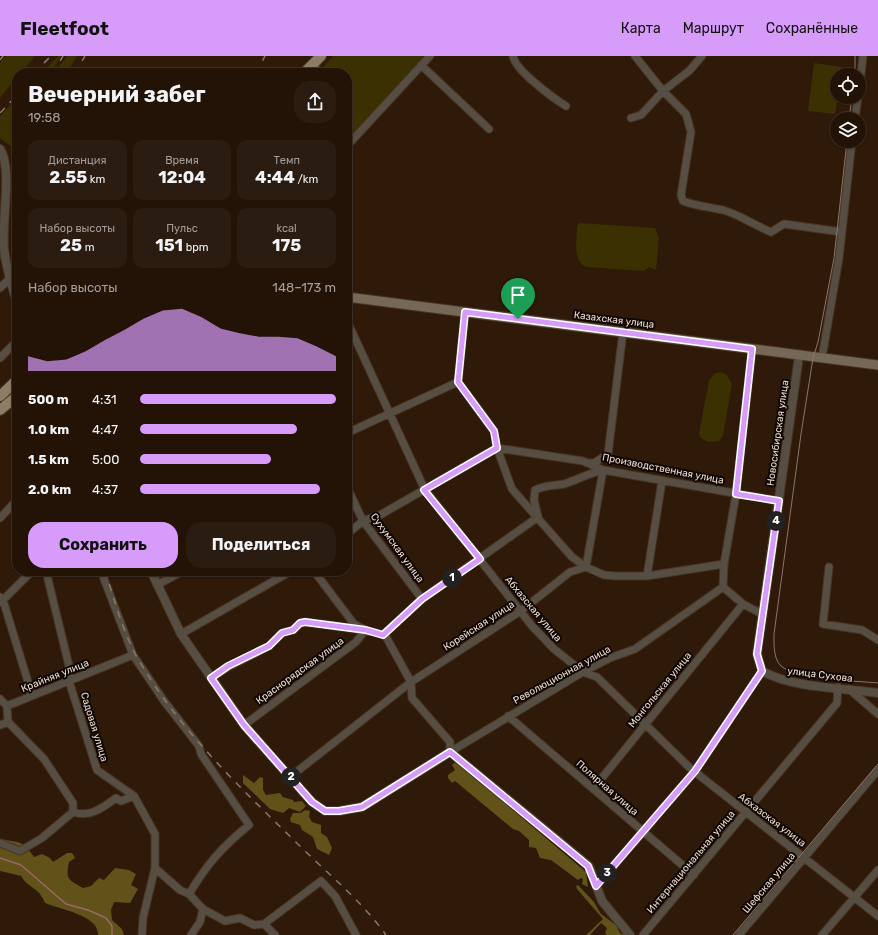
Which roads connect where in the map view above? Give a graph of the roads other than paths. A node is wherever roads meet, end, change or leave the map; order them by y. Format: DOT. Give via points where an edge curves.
graph roads {
  1 [pos="321,56"];
  2 [pos="329,56"];
  3 [pos="430,56"];
  4 [pos="513,56"];
  5 [pos="635,56"];
  6 [pos="702,56"];
  7 [pos="864,56"];
  8 [pos="421,65"];
  9 [pos="309,68"];
  10 [pos="318,68"];
  11 [pos="862,68"];
  12 [pos="664,91"];
  13 [pos="566,106"];
  14 [pos="631,118"];
  15 [pos="489,129"];
  16 [pos="352,141"];
  17 [pos="851,148"];
  18 [pos="0,149"];
  19 [pos="3,192"];
  20 [pos="842,232"];
  21 [pos="10,278"];
  22 [pos="12,285"];
  23 [pos="0,288"];
  24 [pos="352,298"];
  25 [pos="465,312"];
  26 [pos="352,332"];
  27 [pos="624,332"];
  28 [pos="12,347"];
  29 [pos="752,349"];
  30 [pos="799,356"];
  31 [pos="0,358"];
  32 [pos="822,358"];
  33 [pos="878,365"];
  34 [pos="458,382"];
  35 [pos="12,385"];
  36 [pos="0,396"];
  37 [pos="12,400"];
  38 [pos="0,410"];
  39 [pos="389,412"];
  40 [pos="352,430"];
  41 [pos="497,448"];
  42 [pos="587,463"];
  43 [pos="603,470"];
  44 [pos="662,481"];
  45 [pos="424,490"];
  46 [pos="736,494"];
  47 [pos="352,498"];
  48 [pos="779,501"];
  49 [pos="12,505"];
  50 [pos="538,517"];
  51 [pos="0,518"];
  52 [pos="363,521"];
  53 [pos="352,530"];
  54 [pos="480,559"];
  55 [pos="724,564"];
  56 [pos="586,567"];
  57 [pos="829,567"];
  58 [pos="27,576"];
  59 [pos="47,576"];
  60 [pos="103,576"];
  61 [pos="153,576"];
  62 [pos="174,576"];
  63 [pos="282,576"];
  64 [pos="318,576"];
  65 [pos="647,576"];
  66 [pos="157,584"];
  67 [pos="723,587"];
  68 [pos="422,599"];
  69 [pos="1,600"];
  70 [pos="743,604"];
  71 [pos="522,610"];
  72 [pos="762,614"];
  73 [pos="366,630"];
  74 [pos="180,634"];
  75 [pos="383,635"];
  76 [pos="878,640"];
  77 [pos="132,654"];
  78 [pos="762,671"];
  79 [pos="583,672"];
  80 [pos="211,678"];
  81 [pos="70,681"];
  82 [pos="411,682"];
  83 [pos="838,687"];
  84 [pos="849,688"];
  85 [pos="878,693"];
  86 [pos="32,695"];
  87 [pos="0,699"];
  88 [pos="8,706"];
  89 [pos="878,714"];
  90 [pos="508,716"];
  91 [pos="8,722"];
  92 [pos="0,725"];
  93 [pos="244,725"];
  94 [pos="646,725"];
  95 [pos="450,752"];
  96 [pos="878,770"];
  97 [pos="695,771"];
  98 [pos="290,777"];
  99 [pos="593,789"];
  100 [pos="134,796"];
  101 [pos="73,812"];
  102 [pos="746,812"];
  103 [pos="642,831"];
  104 [pos="0,843"];
  105 [pos="804,857"];
  106 [pos="155,868"];
  107 [pos="878,870"];
  108 [pos="694,875"];
  109 [pos="596,886"];
  110 [pos="189,894"];
  111 [pos="855,898"];
  112 [pos="203,910"];
  113 [pos="878,916"];
  114 [pos="264,924"];
  115 [pos="142,935"];
  116 [pos="191,935"];
  117 [pos="275,935"];
  118 [pos="356,935"];
  119 [pos="630,935"];
  120 [pos="643,935"];
  121 [pos="739,935"];
  122 [pos="822,935"];
  1 -- 9 [label="main road"];
  2 -- 10 [label="main road"];
  3 -- 8 [label="street"];
  4 -- 13 [label="street" via="520,68"];
  5 -- 12 [label="street"];
  6 -- 12 [label="street" via="689,71"];
  7 -- 11 [label="street"];
  8 -- 15 [label="street"];
  8 -- 16 [label="street"];
  12 -- 14 [label="street" via="641,116"];
  12 -- 20 [label="street" via="686,114 690,122 691,132 681,195 683,201 742,217 771,232 784,224"];
  17 -- 20 [label="street"];
  18 -- 19 [label="street" via="6,164"];
  19 -- 21 [label="street" via="4,249"];
  20 -- 32 [label="street"];
  21 -- 22 [label="street"];
  21 -- 23 [label="street"];
  24 -- 25 [label="main road, Казахская улица"];
  25 -- 27 [label="main road, Казахская улица"];
  25 -- 34 [label="street"];
  26 -- 39 [label="street, Абхазская улица"];
  27 -- 29 [label="main road, Казахская улица"];
  27 -- 42 [label="street" via="608,454 594,463"];
  28 -- 31 [label="street"];
  29 -- 30 [label="main road, Казахская улица"];
  29 -- 46 [label="street"];
  30 -- 32 [label="main road, Казахская улица"];
  30 -- 48 [label="street, Новосибирская улица"];
  32 -- 33 [label="main road, Казахская улица"];
  34 -- 39 [label="street"];
  34 -- 41 [label="street" via="494,431"];
  35 -- 36 [label="main road"];
  37 -- 38 [label="main road"];
  39 -- 40 [label="street"];
  39 -- 45 [label="street, Абхазская улица"];
  41 -- 42 [label="street, Производственная улица"];
  41 -- 45 [label="street"];
  41 -- 50 [label="street" via="512,489"];
  42 -- 43 [label="street, Производственная улица"];
  43 -- 44 [label="street, Производственная улица"];
  43 -- 50 [label="street" via="564,484 535,490 534,500"];
  43 -- 56 [label="street"];
  44 -- 46 [label="street, Производственная улица"];
  44 -- 65 [label="street"];
  45 -- 52 [label="street" via="380,515"];
  45 -- 54 [label="street, Абхазская улица"];
  46 -- 48 [label="street, Производственная улица"];
  46 -- 55 [label="street"];
  47 -- 52 [label="street, Сухумская улица"];
  48 -- 72 [label="street, Новосибирская улица"];
  49 -- 51 [label="street"];
  50 -- 54 [label="street"];
  50 -- 56 [label="street" via="572,558"];
  52 -- 53 [label="street"];
  52 -- 68 [label="street, Сухумская улица"];
  54 -- 68 [label="street"];
  54 -- 71 [label="street, Абхазская улица"];
  55 -- 65 [label="street"];
  55 -- 67 [label="street"];
  56 -- 65 [label="street" via="604,575"];
  56 -- 71 [label="street, Корейская улица" via="570,572"];
  57 -- 76 [label="street" via="823,624 862,630"];
  58 -- 69 [label="street"];
  59 -- 81 [label="street, Садовая улица" via="70,670"];
  60 -- 77 [label="street"];
  61 -- 66 [label="street"];
  62 -- 66 [label="street"];
  63 -- 74 [label="street"];
  64 -- 73 [label="street" via="354,624"];
  66 -- 74 [label="street"];
  67 -- 70 [label="street"];
  67 -- 79 [label="street, Революционная улица" via="635,649"];
  68 -- 75 [label="street"];
  69 -- 86 [label="street"];
  70 -- 72 [label="street"];
  70 -- 94 [label="street, Монгольская улица"];
  71 -- 79 [label="street, Абхазская улица" via="532,626 554,649"];
  71 -- 82 [label="street, Корейская улица"];
  72 -- 78 [label="street, Новосибирская улица" via="757,654"];
  73 -- 75 [label="street"];
  73 -- 80 [label="street" via="300,623 293,630 277,637 269,646 228,666"];
  73 -- 93 [label="street, Краснорядская улица" via="356,642"];
  74 -- 80 [label="street"];
  75 -- 82 [label="street"];
  77 -- 81 [label="street, Крайняя улица"];
  77 -- 110 [label="street" via="199,746 201,754 249,824 223,846"];
  78 -- 83 [label="street, улица Сухова" via="774,678 791,682"];
  78 -- 97 [label="street"];
  79 -- 90 [label="street, Революционная улица"];
  79 -- 94 [label="street, Абхазская улица" via="597,677"];
  80 -- 93 [label="street"];
  81 -- 86 [label="street, Крайняя улица"];
  81 -- 100 [label="street, Садовая улица" via="97,770"];
  82 -- 95 [label="street" via="412,698 450,742"];
  82 -- 98 [label="street, Корейская улица"];
  83 -- 84 [label="street, улица Сухова"];
  83 -- 102 [label="street, Интернациональная улица" via="837,703"];
  84 -- 85 [label="street, улица Сухова"];
  84 -- 89 [label="street"];
  86 -- 88 [label="street, Крайняя улица"];
  87 -- 88 [label="street"];
  88 -- 91 [label="street"];
  90 -- 95 [label="street, Революционная улица"];
  90 -- 99 [label="street, Полярная улица"];
  91 -- 92 [label="street"];
  91 -- 101 [label="street" via="48,765 73,802"];
  93 -- 98 [label="street"];
  94 -- 97 [label="street, Абхазская улица"];
  94 -- 99 [label="street, Монгольская улица"];
  95 -- 98 [label="street" via="362,807 339,811 325,811 312,802"];
  95 -- 109 [label="street" via="588,866"];
  96 -- 105 [label="street, Шефская улица"];
  97 -- 102 [label="street, Абхазская улица"];
  97 -- 103 [label="street"];
  99 -- 103 [label="street, Полярная улица"];
  100 -- 101 [label="street" via="121,801 116,798 96,812 82,815"];
  100 -- 106 [label="street, Садовая улица" via="155,834"];
  101 -- 104 [label="street" via="35,843 20,851"];
  102 -- 105 [label="street, Абхазская улица"];
  102 -- 108 [label="street, Интернациональная улица"];
  103 -- 108 [label="street, Полярная улица"];
  103 -- 109 [label="street"];
  105 -- 111 [label="street, Абхазская улица"];
  105 -- 121 [label="street, Шефская улица"];
  106 -- 110 [label="street" via="180,890"];
  106 -- 115 [label="street, Садовая улица" via="143,918"];
  107 -- 111 [label="street"];
  108 -- 120 [label="street, Интернациональная улица"];
  109 -- 119 [label="street" via="602,901"];
  110 -- 112 [label="street"];
  111 -- 113 [label="street, Абхазская улица"];
  111 -- 122 [label="street"];
  112 -- 114 [label="street" via="225,921 240,918 254,925"];
  112 -- 116 [label="street" via="200,922"];
  114 -- 117 [label="street"];
  114 -- 118 [label="street" via="321,881 335,896"];
}
